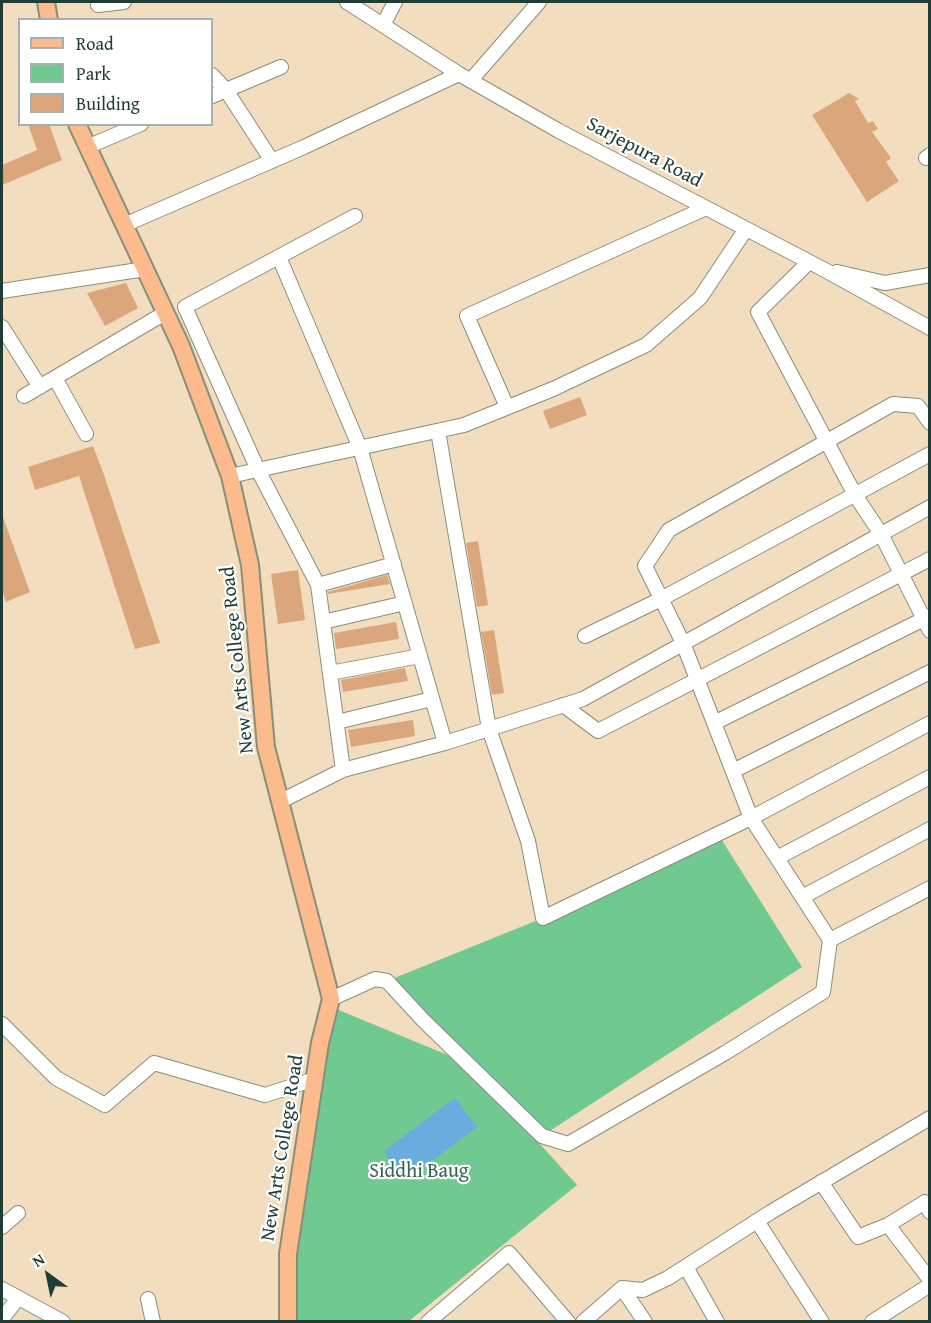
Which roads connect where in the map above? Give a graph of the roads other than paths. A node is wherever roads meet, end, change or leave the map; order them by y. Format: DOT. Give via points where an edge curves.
graph roads {
  1 [pos="46,2"];
  2 [pos="124,2"];
  3 [pos="347,2"];
  4 [pos="395,2"];
  5 [pos="539,2"];
  6 [pos="98,5"];
  7 [pos="49,18"];
  8 [pos="383,25"];
  9 [pos="281,67"];
  10 [pos="213,76"];
  11 [pos="465,77"];
  12 [pos="226,90"];
  13 [pos="213,96"];
  14 [pos="78,126"];
  15 [pos="136,126"];
  16 [pos="87,147"];
  17 [pos="272,161"];
  18 [pos="706,208"];
  19 [pos="355,216"];
  20 [pos="124,225"];
  21 [pos="746,229"];
  22 [pos="279,257"];
  23 [pos="810,262"];
  24 [pos="145,269"];
  25 [pos="823,269"];
  26 [pos="930,275"];
  27 [pos="2,291"];
  28 [pos="165,313"];
  29 [pos="2,327"];
  30 [pos="930,328"];
  31 [pos="55,378"];
  32 [pos="40,387"];
  33 [pos="24,396"];
  34 [pos="507,407"];
  35 [pos="930,423"];
  36 [pos="438,431"];
  37 [pos="86,434"];
  38 [pos="826,442"];
  39 [pos="360,448"];
  40 [pos="930,454"];
  41 [pos="258,470"];
  42 [pos="230,477"];
  43 [pos="855,495"];
  44 [pos="930,507"];
  45 [pos="881,534"];
  46 [pos="930,559"];
  47 [pos="394,564"];
  48 [pos="901,574"];
  49 [pos="318,585"];
  50 [pos="661,599"];
  51 [pos="405,603"];
  52 [pos="323,622"];
  53 [pos="928,622"];
  54 [pos="585,636"];
  55 [pos="683,643"];
  56 [pos="420,656"];
  57 [pos="930,672"];
  58 [pos="330,673"];
  59 [pos="698,681"];
  60 [pos="432,699"];
  61 [pos="563,705"];
  62 [pos="337,722"];
  63 [pos="714,723"];
  64 [pos="930,723"];
  65 [pos="489,729"];
  66 [pos="445,743"];
  67 [pos="343,770"];
  68 [pos="733,771"];
  69 [pos="930,777"];
  70 [pos="281,801"];
  71 [pos="751,818"];
  72 [pos="930,829"];
  73 [pos="777,858"];
  74 [pos="930,888"];
  75 [pos="802,897"];
  76 [pos="830,940"];
  77 [pos="330,999"];
  78 [pos="2,1024"];
  79 [pos="315,1079"];
  80 [pos="930,1118"];
  81 [pos="821,1182"];
  82 [pos="930,1212"];
  83 [pos="18,1213"];
  84 [pos="757,1221"];
  85 [pos="888,1225"];
  86 [pos="2,1227"];
  87 [pos="686,1267"];
  88 [pos="930,1283"];
  89 [pos="622,1288"];
  90 [pos="2,1289"];
  91 [pos="18,1298"];
  92 [pos="148,1299"];
  93 [pos="2,1319"];
  94 [pos="590,1319"];
  95 [pos="63,1322"];
  96 [pos="153,1322"];
  97 [pos="288,1322"];
  98 [pos="428,1322"];
  99 [pos="568,1322"];
  100 [pos="645,1322"];
  101 [pos="717,1322"];
  102 [pos="822,1322"];
  103 [pos="872,1322"];
  1 -- 7 [label="main road"];
  2 -- 6 [label="street"];
  3 -- 8 [label="street, Sarjepura Road"];
  4 -- 8 [label="street"];
  5 -- 11 [label="street"];
  8 -- 11 [label="street, Sarjepura Road"];
  9 -- 12 [label="street"];
  10 -- 12 [label="street"];
  11 -- 17 [label="street"];
  11 -- 18 [label="street, Sarjepura Road"];
  12 -- 13 [label="street"];
  12 -- 17 [label="street"];
  14 -- 16 [label="main road, New Arts College Road"];
  15 -- 16 [label="street"];
  16 -- 20 [label="main road, New Arts College Road"];
  17 -- 20 [label="street"];
  18 -- 21 [label="street, Sarjepura Road"];
  18 -- 34 [label="street" via="467,316"];
  19 -- 22 [label="street"];
  20 -- 24 [label="main road, New Arts College Road"];
  21 -- 23 [label="street, Sarjepura Road"];
  21 -- 34 [label="street" via="700,298 645,345"];
  22 -- 39 [label="street"];
  22 -- 41 [label="street" via="186,307"];
  23 -- 25 [label="street, Sarjepura Road"];
  23 -- 38 [label="street" via="759,312"];
  24 -- 27 [label="street"];
  24 -- 28 [label="main road, New Arts College Road"];
  25 -- 26 [label="street" via="885,283"];
  25 -- 30 [label="street, Sarjepura Road"];
  28 -- 31 [label="street"];
  28 -- 42 [label="main road, New Arts College Road"];
  29 -- 32 [label="street"];
  31 -- 32 [label="street"];
  31 -- 37 [label="street"];
  32 -- 33 [label="street"];
  34 -- 36 [label="street"];
  35 -- 38 [label="street" via="918,406 893,404"];
  36 -- 39 [label="street"];
  36 -- 65 [label="street"];
  38 -- 43 [label="street"];
  38 -- 50 [label="street" via="669,530 645,566"];
  39 -- 41 [label="street"];
  39 -- 47 [label="street"];
  40 -- 43 [label="street"];
  41 -- 42 [label="street"];
  41 -- 49 [label="street"];
  42 -- 70 [label="main road, New Arts College Road" via="250,565 266,747"];
  43 -- 45 [label="street"];
  43 -- 50 [label="street"];
  44 -- 45 [label="street"];
  45 -- 48 [label="street"];
  45 -- 55 [label="street"];
  46 -- 48 [label="street"];
  47 -- 49 [label="street"];
  47 -- 51 [label="street"];
  48 -- 53 [label="street"];
  48 -- 59 [label="street"];
  49 -- 52 [label="street"];
  50 -- 54 [label="street"];
  50 -- 55 [label="street"];
  51 -- 52 [label="street"];
  51 -- 56 [label="street"];
  52 -- 58 [label="street"];
  53 -- 63 [label="street"];
  55 -- 59 [label="street"];
  55 -- 61 [label="street" via="583,699"];
  56 -- 58 [label="street"];
  56 -- 60 [label="street"];
  57 -- 68 [label="street"];
  58 -- 62 [label="street"];
  59 -- 61 [label="street" via="598,731"];
  59 -- 63 [label="street"];
  60 -- 62 [label="street"];
  60 -- 66 [label="street"];
  61 -- 65 [label="street"];
  62 -- 67 [label="street"];
  63 -- 68 [label="street"];
  64 -- 71 [label="street"];
  65 -- 66 [label="street"];
  65 -- 71 [label="street" via="528,841 543,918"];
  66 -- 67 [label="street"];
  67 -- 70 [label="street"];
  68 -- 71 [label="street"];
  69 -- 73 [label="street"];
  70 -- 77 [label="main road, New Arts College Road"];
  71 -- 73 [label="street"];
  72 -- 75 [label="street"];
  73 -- 75 [label="street"];
  74 -- 76 [label="street"];
  75 -- 76 [label="street"];
  76 -- 77 [label="street" via="823,993 568,1144 543,1136 387,981 375,979"];
  77 -- 79 [label="main road, New Arts College Road"];
  78 -- 79 [label="street" via="56,1078 105,1105 154,1063 265,1095"];
  79 -- 97 [label="main road, New Arts College Road" via="288,1254"];
  80 -- 81 [label="street"];
  81 -- 84 [label="street"];
  81 -- 85 [label="street" via="858,1237"];
  82 -- 85 [label="street" via="925,1202"];
  83 -- 86 [label="street"];
  84 -- 87 [label="street"];
  84 -- 102 [label="street"];
  85 -- 88 [label="street"];
  87 -- 89 [label="street" via="643,1290"];
  87 -- 101 [label="street"];
  88 -- 103 [label="street"];
  89 -- 94 [label="street"];
  89 -- 100 [label="street"];
  90 -- 91 [label="street"];
  91 -- 93 [label="street"];
  91 -- 95 [label="street"];
  92 -- 96 [label="street"];
  98 -- 99 [label="street" via="508,1254"];
}
